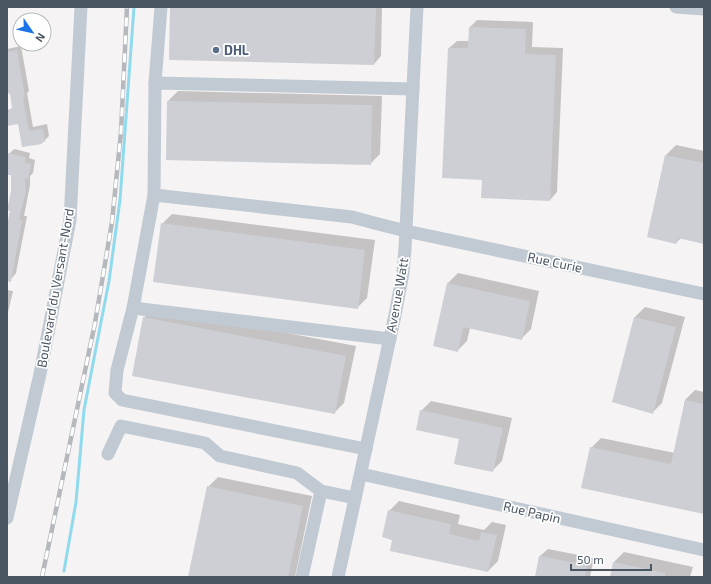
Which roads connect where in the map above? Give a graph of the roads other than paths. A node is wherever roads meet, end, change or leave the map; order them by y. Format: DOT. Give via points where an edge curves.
graph roads {
  1 [pos="81,7"];
  2 [pos="161,7"];
  3 [pos="417,7"];
  4 [pos="676,7"];
  5 [pos="704,9"];
  6 [pos="155,83"];
  7 [pos="413,89"];
  8 [pos="154,195"];
  9 [pos="406,231"];
  10 [pos="704,294"];
  11 [pos="133,308"];
  12 [pos="390,339"];
  13 [pos="366,449"];
  14 [pos="108,454"];
  15 [pos="361,474"];
  16 [pos="321,491"];
  17 [pos="355,498"];
  18 [pos="7,518"];
  19 [pos="704,550"];
  20 [pos="302,577"];
  21 [pos="338,577"];
  1 -- 18 [label="street, Boulevard du Versant-Nord" via="70,220 40,374"];
  2 -- 6 [label="street"];
  3 -- 7 [label="street, Avenue Watt"];
  4 -- 5 [label="street"];
  6 -- 7 [label="street"];
  6 -- 8 [label="street"];
  7 -- 9 [label="street, Avenue Watt"];
  8 -- 9 [label="street, Rue Curie" via="352,217"];
  8 -- 11 [label="street"];
  9 -- 10 [label="street, Rue Curie"];
  9 -- 12 [label="street, Avenue Watt" via="403,273"];
  11 -- 12 [label="street"];
  11 -- 13 [label="street" via="117,370 114,393 122,400"];
  12 -- 13 [label="street, Avenue Watt"];
  13 -- 15 [label="street, Avenue Watt"];
  14 -- 16 [label="street" via="121,426 205,443 220,456 297,473"];
  15 -- 17 [label="street, Avenue Watt"];
  15 -- 19 [label="street, Rue Papin"];
  16 -- 17 [label="street"];
  16 -- 20 [label="street"];
  17 -- 21 [label="street, Avenue Watt"];
}
